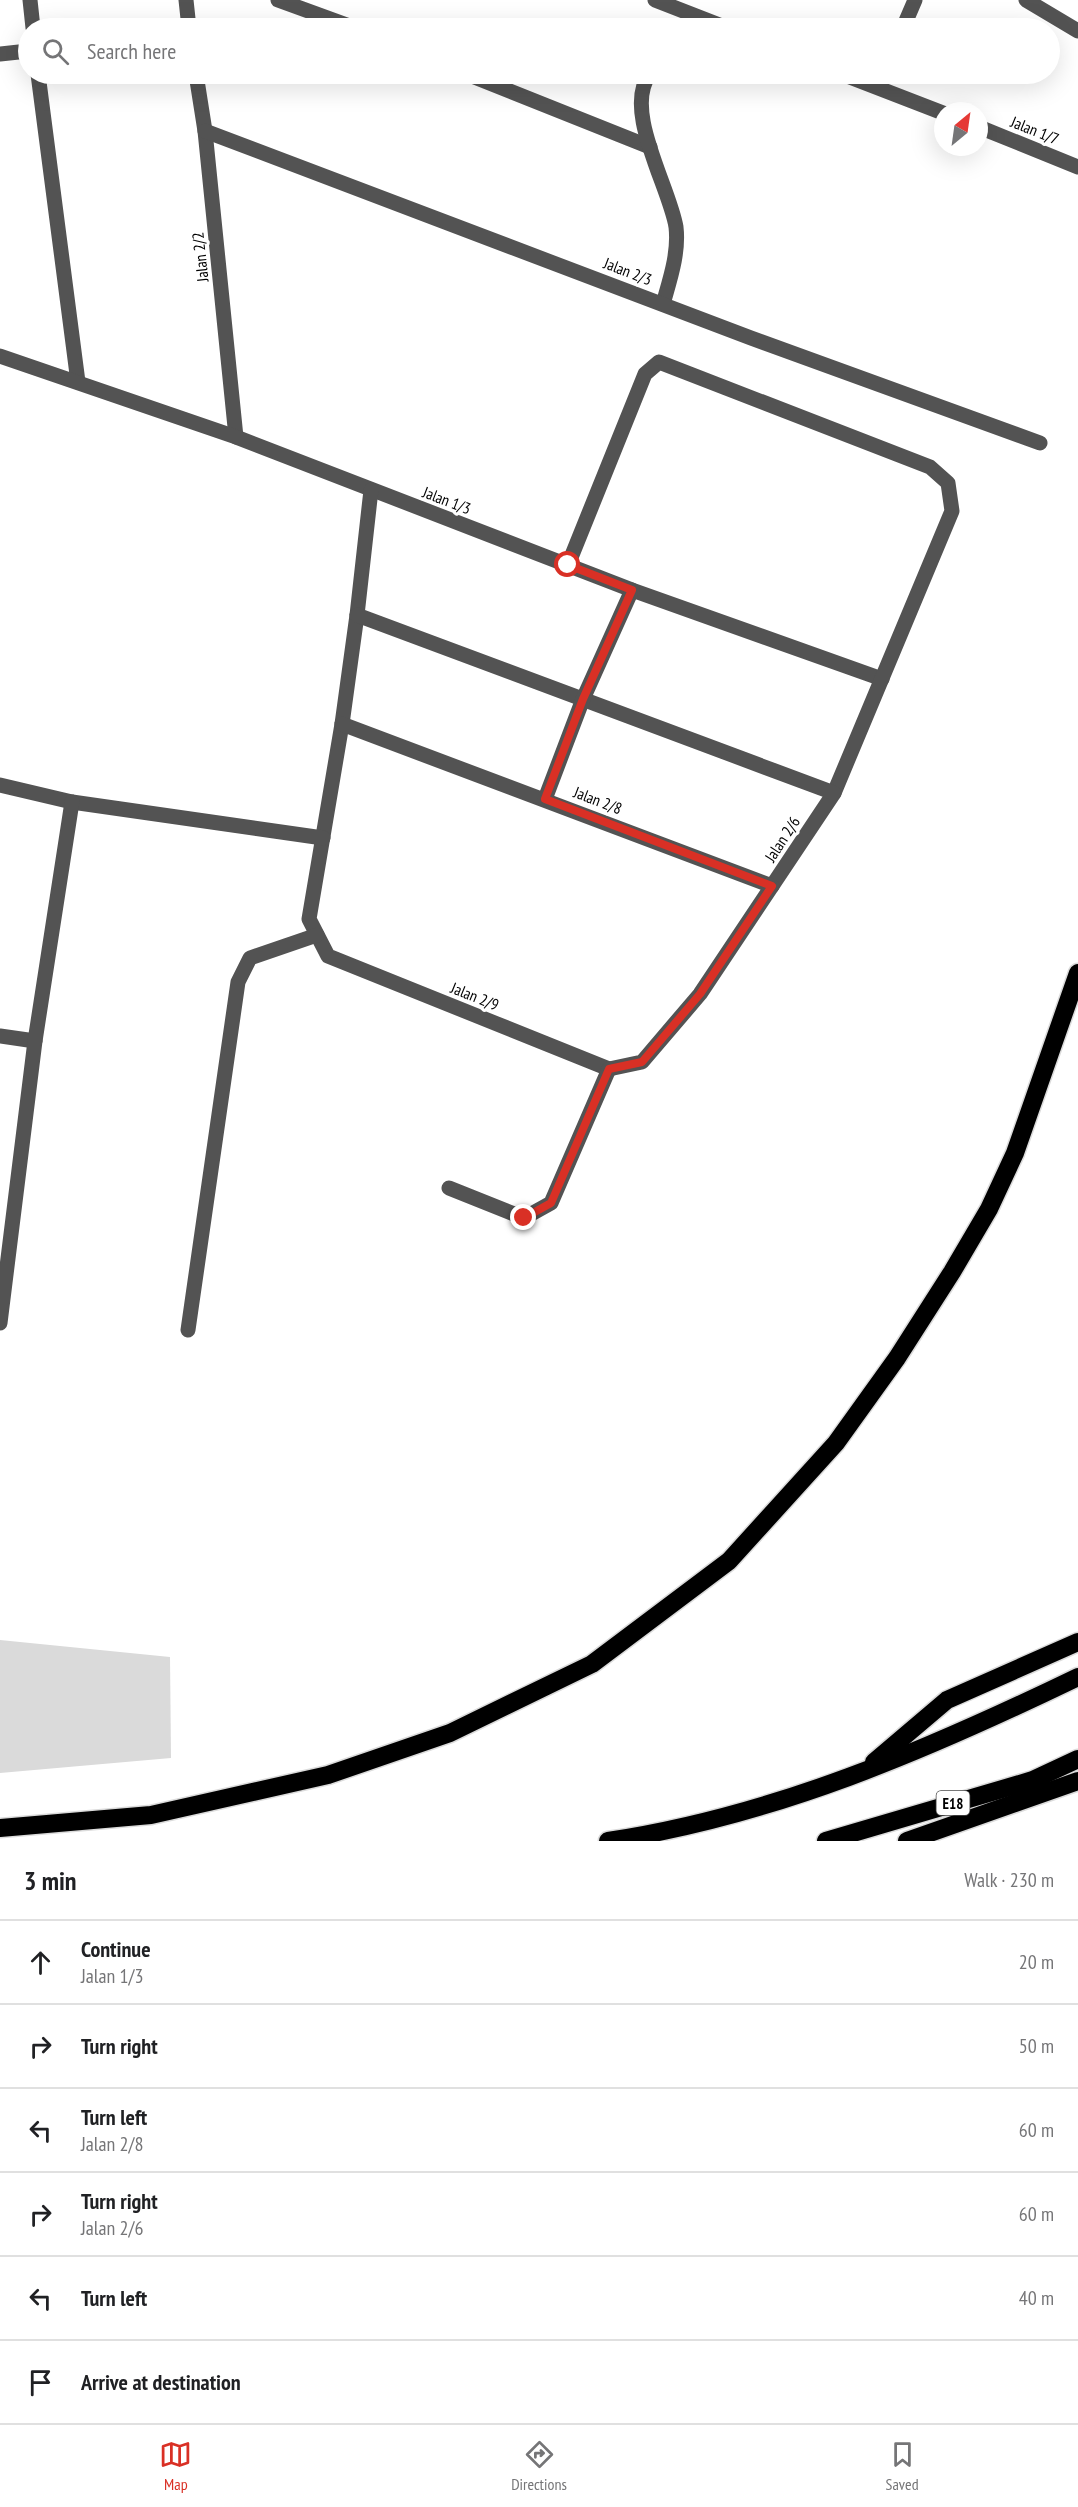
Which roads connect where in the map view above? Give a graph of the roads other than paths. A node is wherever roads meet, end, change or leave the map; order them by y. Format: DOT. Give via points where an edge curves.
graph roads {
  1 [pos="30,0"];
  2 [pos="186,0"];
  3 [pos="278,0"];
  4 [pos="656,0"];
  5 [pos="915,0"];
  6 [pos="1026,0"];
  7 [pos="32,18"];
  8 [pos="188,18"];
  9 [pos="328,18"];
  10 [pos="685,18"];
  11 [pos="907,18"];
  12 [pos="1056,18"];
  13 [pos="1060,20"];
  14 [pos="1078,31"];
  15 [pos="18,52"];
  16 [pos="0,54"];
  17 [pos="39,84"];
  18 [pos="198,84"];
  19 [pos="492,84"];
  20 [pos="647,84"];
  21 [pos="869,84"];
  22 [pos="882,84"];
  23 [pos="880,88"];
  24 [pos="934,109"];
  25 [pos="205,131"];
  26 [pos="988,132"];
  27 [pos="650,147"];
  28 [pos="1078,167"];
  29 [pos="663,304"];
  30 [pos="0,356"];
  31 [pos="78,382"];
  32 [pos="236,437"];
  33 [pos="1040,443"];
  34 [pos="370,490"];
  35 [pos="568,565"];
  36 [pos="632,590"];
  37 [pos="357,615"];
  38 [pos="882,679"];
  39 [pos="583,699"];
  40 [pos="342,724"];
  41 [pos="0,784"];
  42 [pos="834,794"];
  43 [pos="545,799"];
  44 [pos="72,802"];
  45 [pos="323,838"];
  46 [pos="772,886"];
  47 [pos="317,935"];
  48 [pos="1078,973"];
  49 [pos="0,1036"];
  50 [pos="35,1041"];
  51 [pos="609,1069"];
  52 [pos="449,1188"];
  53 [pos="3,1269"];
  54 [pos="0,1323"];
  55 [pos="188,1330"];
  56 [pos="1078,1642"];
  57 [pos="1078,1677"];
  58 [pos="1078,1759"];
  59 [pos="861,1773"];
  60 [pos="1078,1780"];
  61 [pos="0,1828"];
  62 [pos="608,1841"];
  63 [pos="826,1841"];
  64 [pos="907,1841"];
  1 -- 7 [label="street"];
  2 -- 8 [label="street"];
  3 -- 9 [label="street"];
  4 -- 10 [label="street"];
  5 -- 11 [label="street"];
  6 -- 12 [label="street"];
  13 -- 14 [label="street"];
  15 -- 16 [label="street"];
  17 -- 31 [label="street"];
  18 -- 25 [label="street, Jalan 2/2"];
  19 -- 27 [label="street"];
  20 -- 27 [label="street" via="640,112"];
  21 -- 23 [label="street"];
  22 -- 23 [label="street"];
  23 -- 24 [label="street"];
  25 -- 29 [label="street, Jalan 2/3"];
  25 -- 32 [label="street, Jalan 2/2"];
  26 -- 28 [label="street, Jalan 1/7"];
  27 -- 29 [label="street" via="676,226 676,255"];
  29 -- 33 [label="street, Jalan 2/3"];
  30 -- 31 [label="street, Jalan 1/3"];
  31 -- 32 [label="street, Jalan 1/3"];
  32 -- 34 [label="street, Jalan 1/3"];
  34 -- 35 [label="street, Jalan 1/3"];
  34 -- 37 [label="street"];
  35 -- 36 [label="street, Jalan 1/3"];
  35 -- 38 [label="street, Jalan 2/6" via="645,374 659,362 930,467 948,483 952,511"];
  36 -- 38 [label="street, Jalan 1/3"];
  36 -- 39 [label="street"];
  37 -- 39 [label="street"];
  37 -- 40 [label="street"];
  38 -- 42 [label="street, Jalan 2/6"];
  39 -- 42 [label="street"];
  39 -- 43 [label="street"];
  40 -- 43 [label="street, Jalan 2/8"];
  40 -- 45 [label="street"];
  41 -- 44 [label="street"];
  42 -- 46 [label="street, Jalan 2/6"];
  43 -- 46 [label="street, Jalan 2/8"];
  44 -- 45 [label="street"];
  44 -- 50 [label="street"];
  45 -- 47 [label="street" via="309,919"];
  46 -- 51 [label="street, Jalan 2/6" via="700,994 642,1062"];
  47 -- 51 [label="street, Jalan 2/9" via="328,956"];
  47 -- 55 [label="street" via="249,958 238,982"];
  48 -- 61 [label="highway" via="1015,1153 989,1209 952,1272 836,1443 729,1561 592,1664 450,1733 328,1775 152,1815"];
  49 -- 50 [label="street"];
  50 -- 53 [label="street"];
  51 -- 52 [label="street" via="551,1203 524,1218"];
  53 -- 54 [label="street"];
  56 -- 59 [label="highway" via="947,1700"];
  57 -- 59 [label="highway" via="975,1726"];
  58 -- 63 [label="highway, E18" via="1033,1779"];
  59 -- 62 [label="highway" via="744,1813 673,1831"];
  60 -- 64 [label="highway"];
}
